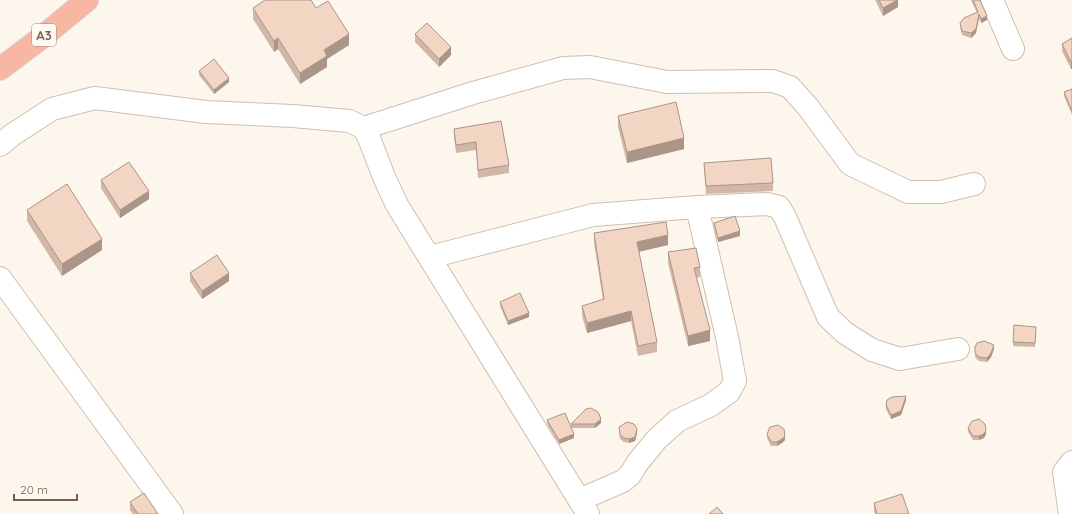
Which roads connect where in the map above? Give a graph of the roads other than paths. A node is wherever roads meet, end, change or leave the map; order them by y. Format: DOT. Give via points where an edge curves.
graph roads {
  1 [pos="87,0"];
  2 [pos="992,0"];
  3 [pos="1013,49"];
  4 [pos="0,69"];
  5 [pos="364,128"];
  6 [pos="0,145"];
  7 [pos="974,184"];
  8 [pos="697,207"];
  9 [pos="430,257"];
  10 [pos="0,278"];
  11 [pos="958,349"];
  12 [pos="1072,462"];
  13 [pos="584,507"];
  14 [pos="172,514"];
  15 [pos="1070,514"];
  1 -- 4 [label="highway, A3"];
  2 -- 3 [label="street"];
  5 -- 6 [label="street" via="349,121 206,112 95,98 52,108"];
  5 -- 7 [label="street" via="473,93 563,68 590,67 667,82 773,81 790,88 808,107 850,164 908,192 941,192"];
  5 -- 9 [label="street" via="397,204"];
  8 -- 9 [label="street" via="593,215"];
  8 -- 11 [label="street" via="767,204 779,207 828,317 845,333 872,350 900,359"];
  8 -- 13 [label="street" via="728,337 735,381 729,392 677,421 657,439 630,475"];
  9 -- 13 [label="street"];
  10 -- 14 [label="street"];
  12 -- 15 [label="street" via="1064,472"];
}
